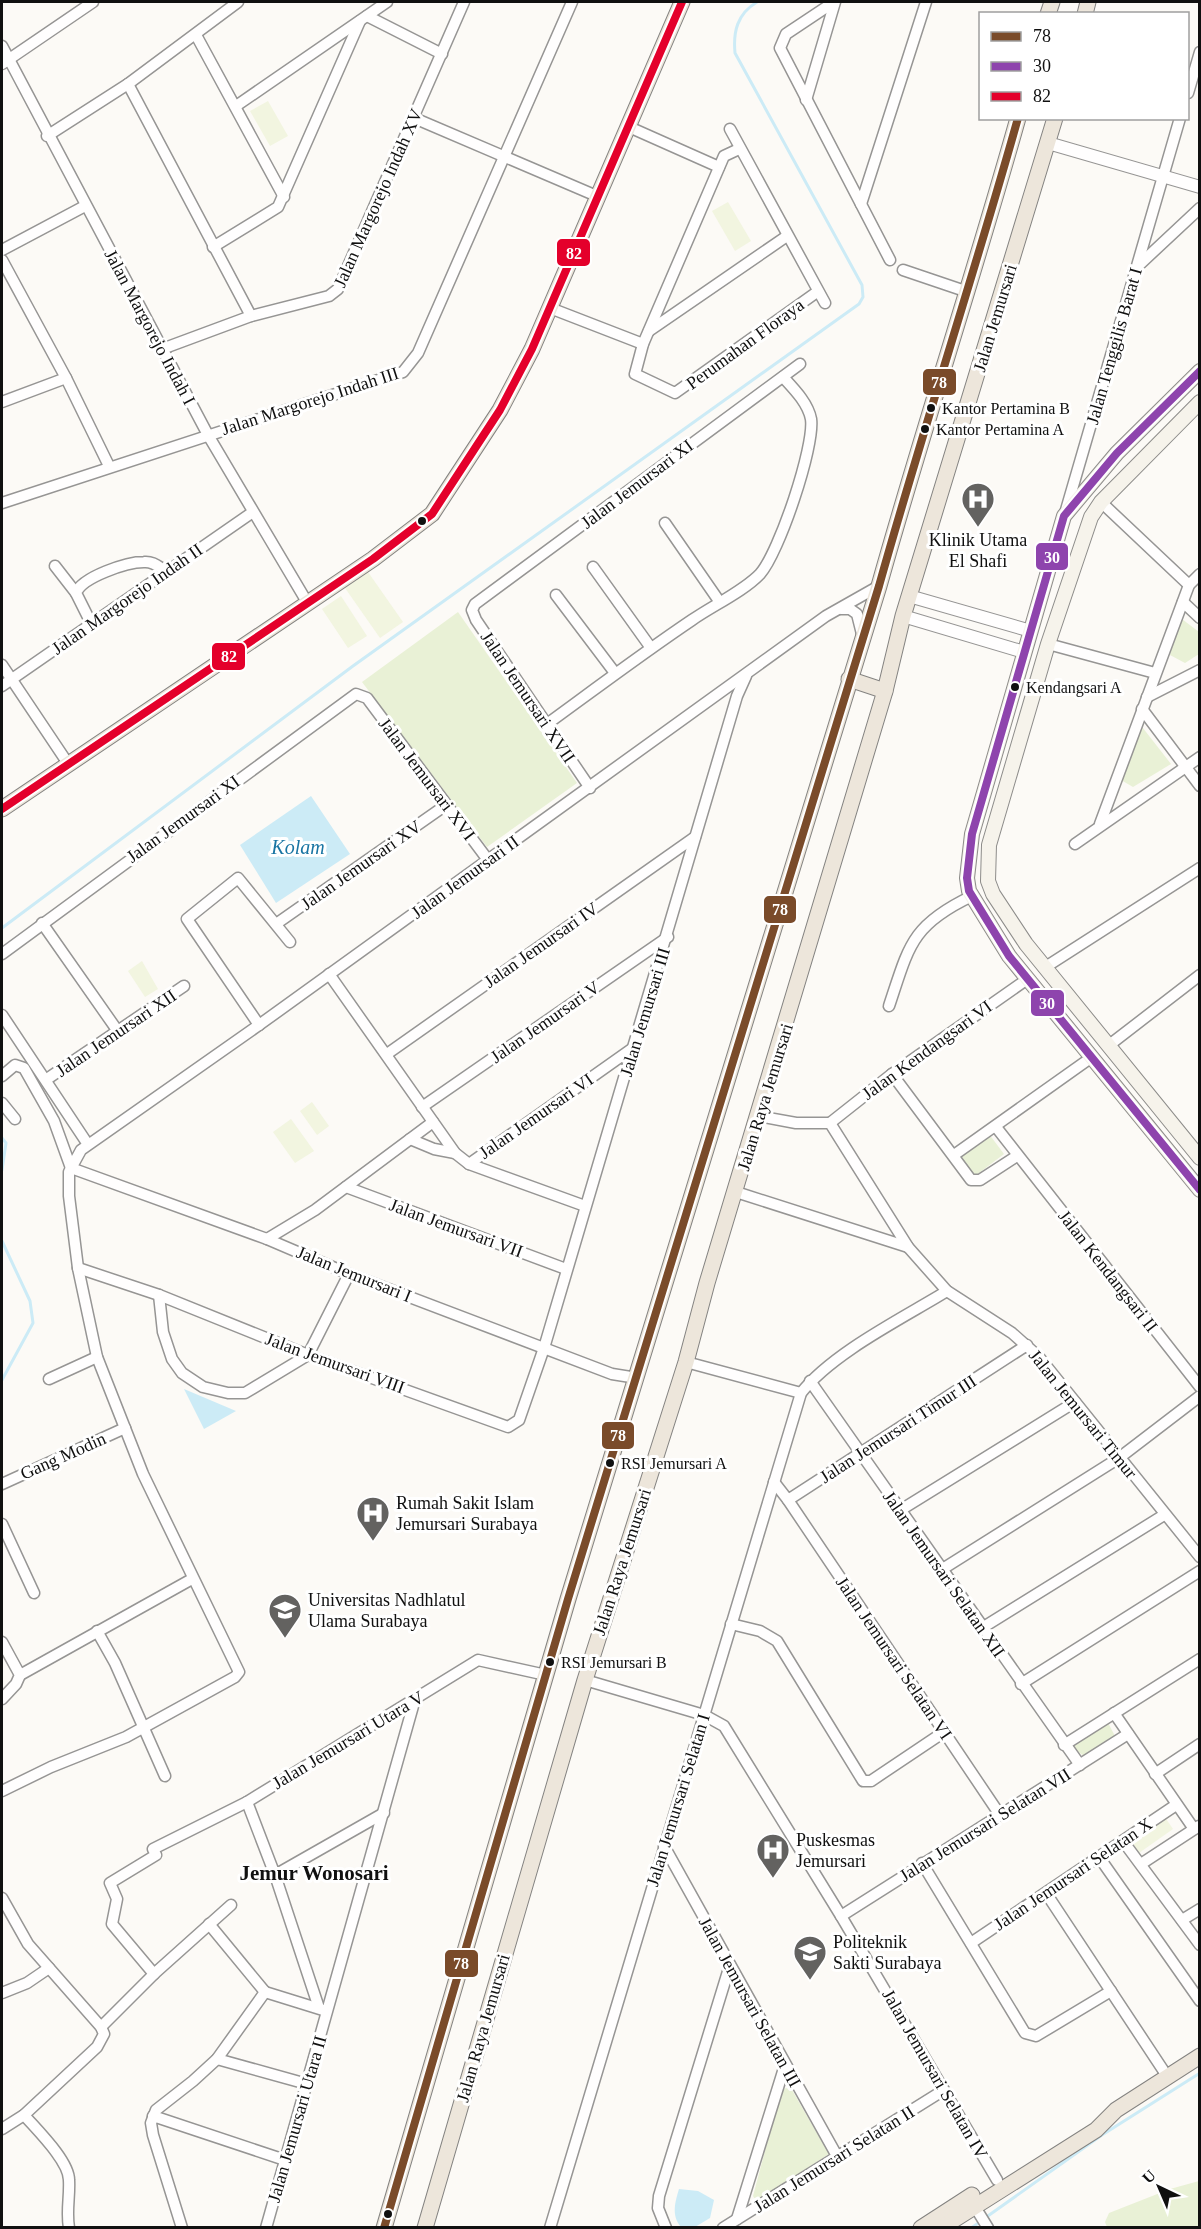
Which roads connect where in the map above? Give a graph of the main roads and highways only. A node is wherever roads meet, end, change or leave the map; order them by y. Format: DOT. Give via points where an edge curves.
graph roads {
  1 [pos="682,2"];
  2 [pos="1017,120"];
  3 [pos="1054,120"];
  4 [pos="1200,371"];
  5 [pos="1200,402"];
  6 [pos="849,679"];
  7 [pos="885,691"];
  8 [pos="998,742"];
  9 [pos="1017,750"];
  10 [pos="2,809"];
  11 [pos="1026,944"];
  12 [pos="1009,956"];
  13 [pos="1189,1145"];
  14 [pos="1174,1158"];
  15 [pos="1200,1158"];
  16 [pos="1200,1190"];
  17 [pos="1200,2056"];
  18 [pos="1104,2118"];
  19 [pos="978,2215"];
  20 [pos="384,2228"];
  21 [pos="425,2228"];
  22 [pos="921,2228"];
  23 [pos="941,2228"];
  1 -- 10 [label="main road" via="550,308 500,410 432,514 373,559"];
  2 -- 6 [label="main road, Jalan Jemursari" via="969,292"];
  3 -- 7 [label="main road, Jalan Jemursari" via="903,616"];
  4 -- 8 [label="main road" via="1117,453 1064,516"];
  5 -- 9 [label="main road" via="1101,502 1084,533"];
  6 -- 7 [label="main road"];
  6 -- 20 [label="main road, Jalan Raya Jemursari" via="546,1675"];
  7 -- 21 [label="main road, Jalan Raya Jemursari" via="686,1362 585,1680"];
  8 -- 9 [label="main road"];
  8 -- 12 [label="main road" via="972,834 967,878 972,896"];
  9 -- 11 [label="main road" via="989,845 988,881"];
  11 -- 12 [label="main road"];
  11 -- 13 [label="main road"];
  12 -- 14 [label="main road"];
  13 -- 14 [label="main road"];
  13 -- 15 [label="main road"];
  14 -- 16 [label="main road"];
  17 -- 18 [label="main road"];
  18 -- 19 [label="main road" via="1096,2130"];
  18 -- 19 [label="main road" via="1091,2122 997,2180"];
  19 -- 22 [label="main road"];
  19 -- 23 [label="main road"];
}
